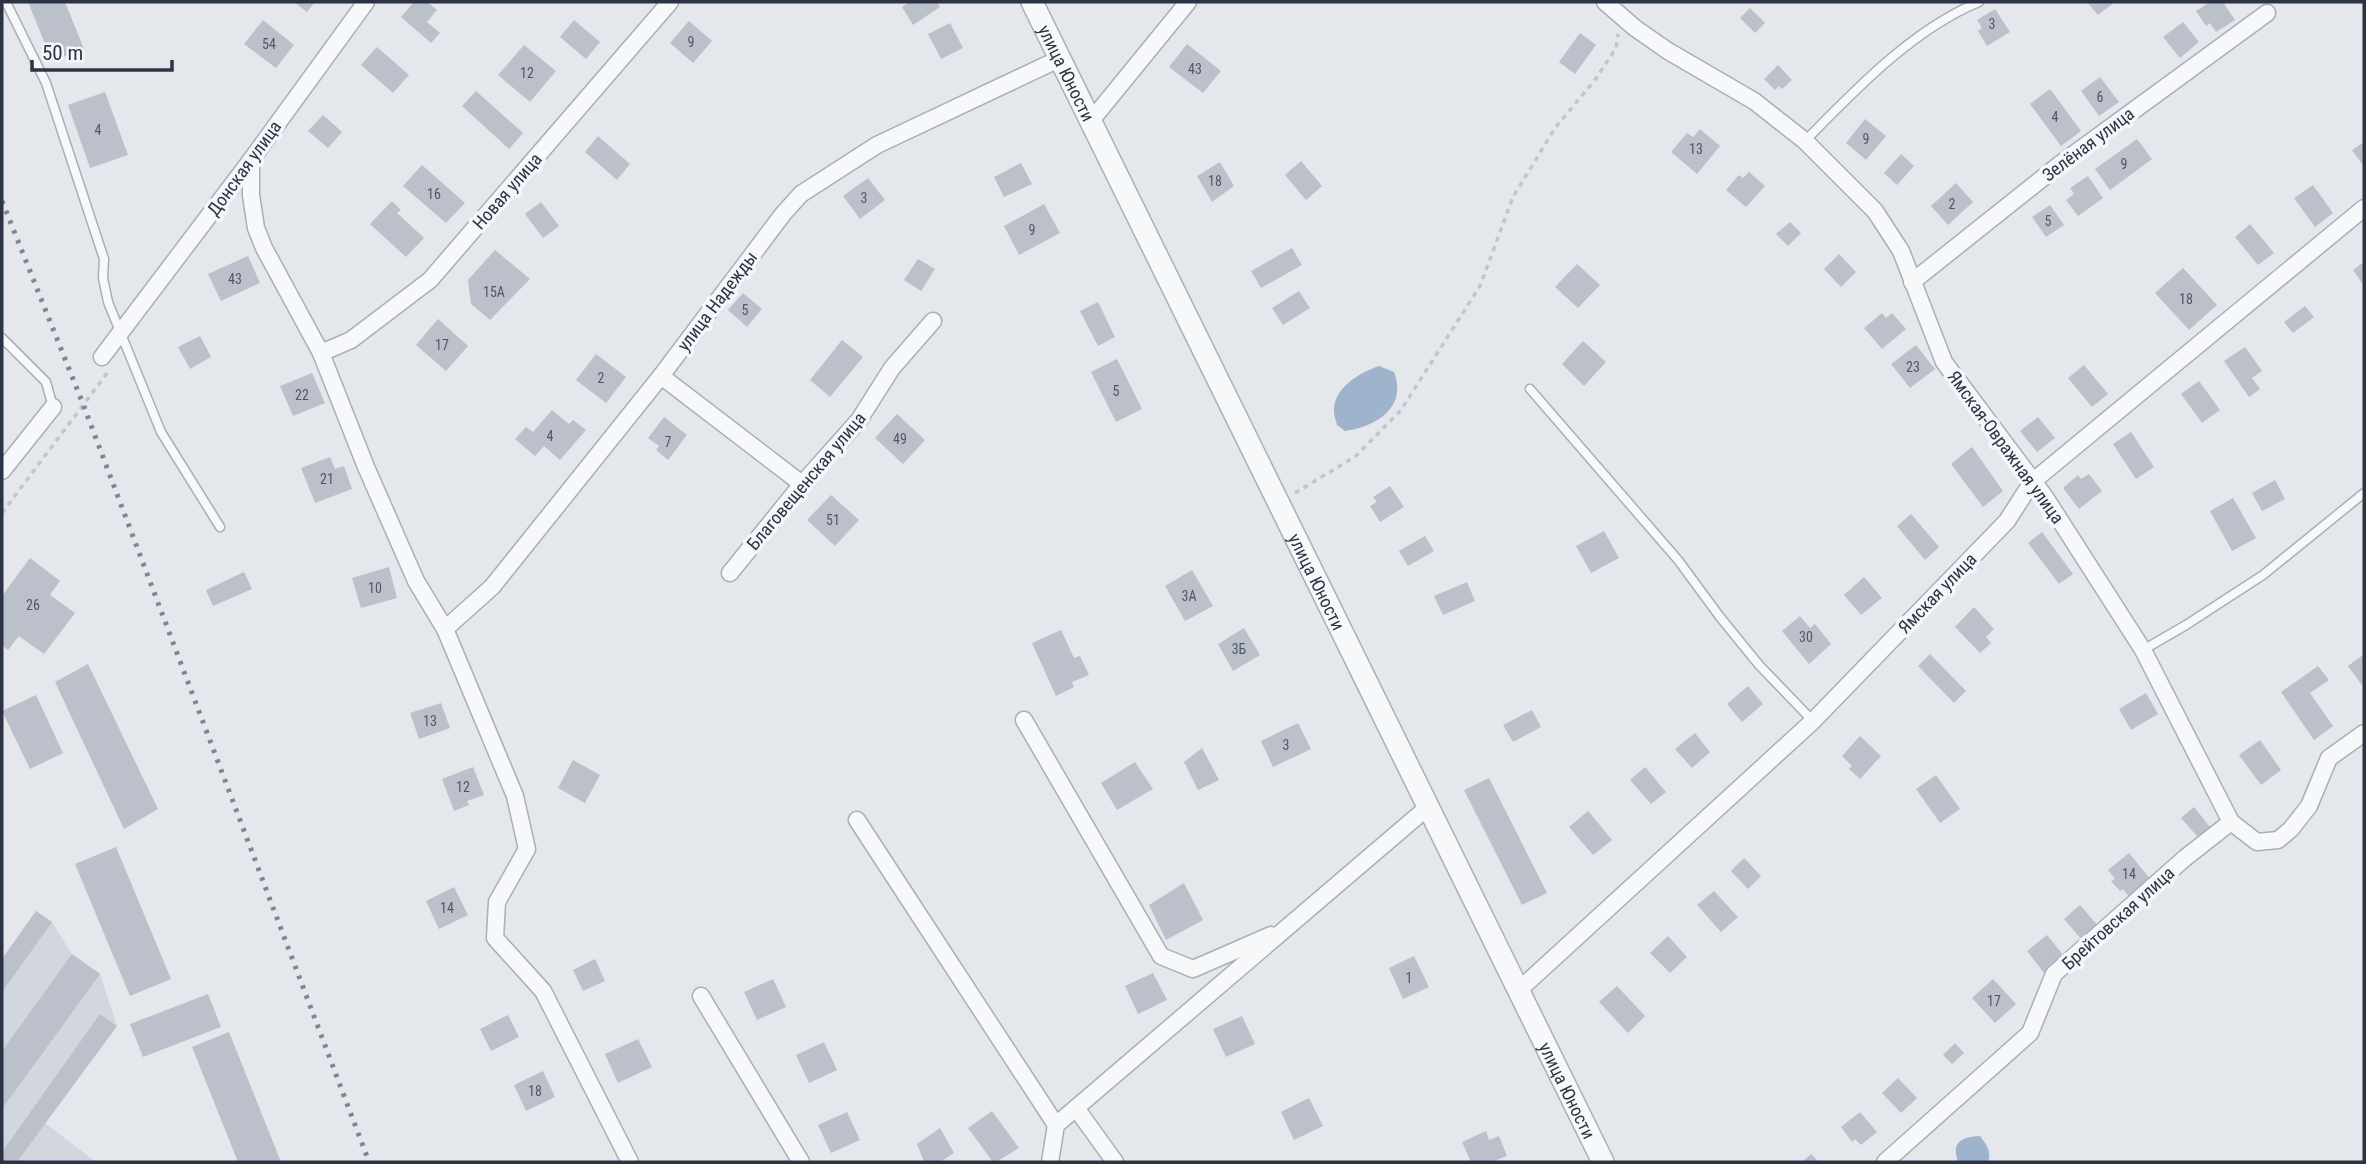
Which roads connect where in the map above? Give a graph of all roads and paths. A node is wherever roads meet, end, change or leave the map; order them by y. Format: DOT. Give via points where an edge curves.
graph roads {
  1 [pos="6,2"];
  2 [pos="366,2"];
  3 [pos="670,2"];
  4 [pos="1031,2"];
  5 [pos="1188,2"];
  6 [pos="1979,2"];
  7 [pos="1609,4"];
  8 [pos="2267,13"];
  9 [pos="1059,60"];
  10 [pos="1090,122"];
  11 [pos="1805,141"];
  12 [pos="251,160"];
  13 [pos="2364,208"];
  14 [pos="1912,282"];
  15 [pos="933,321"];
  16 [pos="2,338"];
  17 [pos="124,340"];
  18 [pos="321,353"];
  19 [pos="102,357"];
  20 [pos="661,376"];
  21 [pos="1530,389"];
  22 [pos="53,407"];
  23 [pos="2,471"];
  24 [pos="2032,482"];
  25 [pos="802,484"];
  26 [pos="2364,493"];
  27 [pos="1278,503"];
  28 [pos="2,513"];
  29 [pos="220,527"];
  30 [pos="730,573"];
  31 [pos="445,629"];
  32 [pos="2143,650"];
  33 [pos="1024,720"];
  34 [pos="1813,722"];
  35 [pos="2364,733"];
  36 [pos="1429,807"];
  37 [pos="857,820"];
  38 [pos="2231,822"];
  39 [pos="1286,928"];
  40 [pos="1519,990"];
  41 [pos="701,996"];
  42 [pos="1076,1108"];
  43 [pos="1056,1125"];
  44 [pos="630,1162"];
  45 [pos="801,1162"];
  46 [pos="1050,1162"];
  47 [pos="1115,1162"];
  48 [pos="1603,1162"];
  49 [pos="1885,1162"];
  1 -- 17 [label="lane" via="46,83 104,259 108,302"];
  2 -- 12 [label="street, Донская улица"];
  3 -- 18 [label="street, Новая улица" via="429,280 351,340"];
  4 -- 9 [label="street, улица Юности"];
  5 -- 10 [label="street"];
  6 -- 11 [label="lane" via="1925,33 1881,68"];
  7 -- 11 [label="street, Ямская-Овражная улица" via="1668,51 1755,101"];
  7 -- 27 [label="path" via="1618,30 1616,48 1555,128 1513,197 1480,286 1401,411 1356,456"];
  8 -- 14 [label="street, Зелёная улица" via="2059,165"];
  9 -- 10 [label="street, улица Юности"];
  9 -- 20 [label="street, улица Надежды" via="877,145 802,194"];
  10 -- 27 [label="street, улица Юности"];
  11 -- 14 [label="street, Ямская-Овражная улица" via="1875,211 1900,251"];
  12 -- 17 [label="street, Донская улица"];
  12 -- 18 [label="street" via="256,228"];
  13 -- 24 [label="street, Ямская улица"];
  14 -- 24 [label="street, Ямская-Овражная улица" via="1944,362"];
  15 -- 25 [label="street, Благовещенская улица" via="892,368 859,420"];
  16 -- 22 [label="lane" via="46,382"];
  17 -- 19 [label="street, Донская улица"];
  17 -- 28 [label="path"];
  17 -- 29 [label="lane" via="162,432"];
  18 -- 31 [label="street" via="416,581"];
  20 -- 25 [label="street"];
  20 -- 31 [label="street, улица Надежды" via="492,587"];
  21 -- 34 [label="lane" via="1678,560 1759,665"];
  22 -- 23 [label="street"];
  24 -- 32 [label="street, Ямская-Овражная улица"];
  24 -- 34 [label="street, Ямская улица" via="2007,521"];
  25 -- 30 [label="street, Благовещенская улица"];
  26 -- 32 [label="lane" via="2263,575"];
  27 -- 36 [label="street, улица Юности"];
  31 -- 44 [label="street" via="515,796 527,849 497,902 495,938 543,991"];
  32 -- 38 [label="street, Ямская-Овражная улица"];
  33 -- 39 [label="street" via="1161,956 1193,969"];
  34 -- 40 [label="street, Ямская улица"];
  35 -- 38 [label="street" via="2329,758 2309,806 2277,841 2257,842"];
  36 -- 39 [label="street"];
  36 -- 40 [label="street, улица Юности"];
  37 -- 43 [label="street"];
  38 -- 49 [label="street, Брейтовская улица" via="2054,974 2030,1033"];
  39 -- 42 [label="street"];
  40 -- 48 [label="street, улица Юности"];
  41 -- 45 [label="street"];
  42 -- 43 [label="street"];
  42 -- 47 [label="street"];
  43 -- 46 [label="street"];
}
